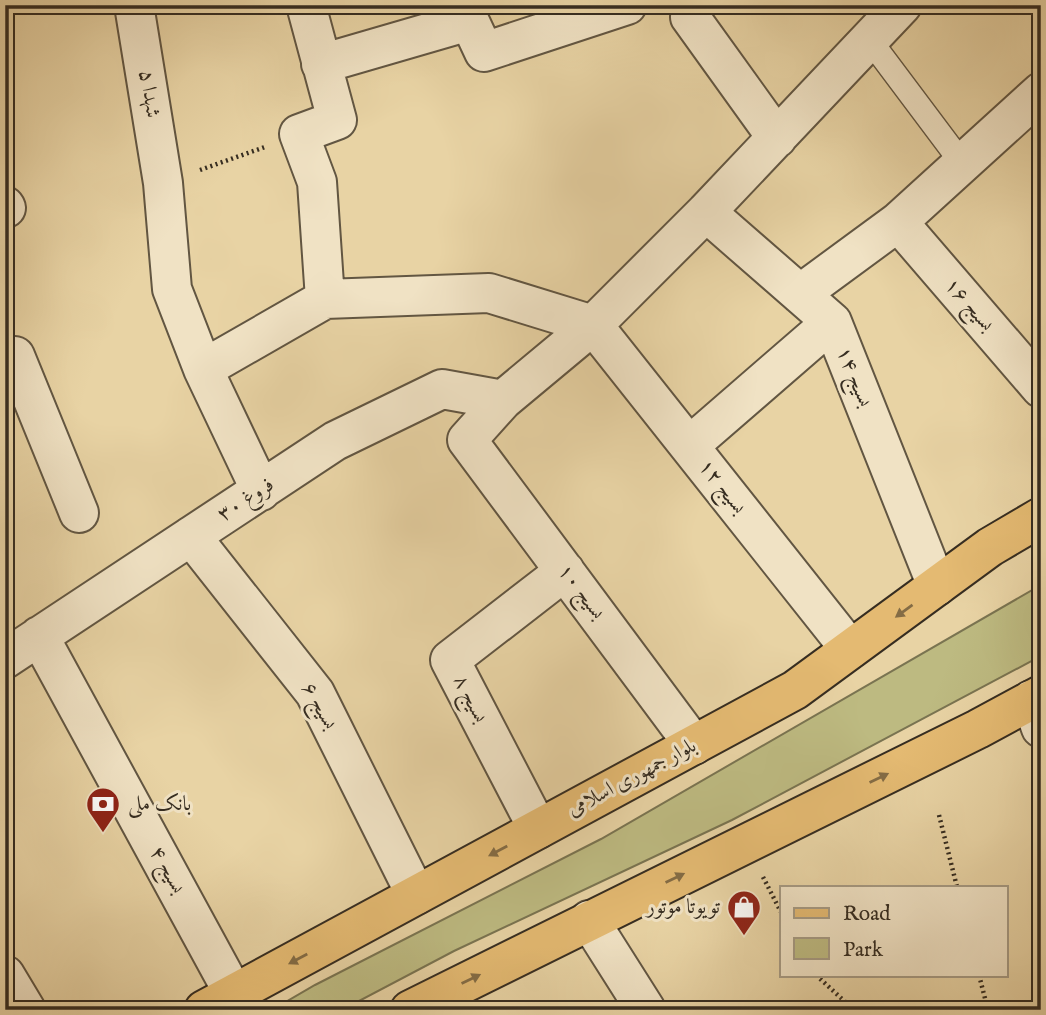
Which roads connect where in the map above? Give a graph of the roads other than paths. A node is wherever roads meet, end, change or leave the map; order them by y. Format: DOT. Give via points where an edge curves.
graph roads {
  1 [pos="134,5"];
  2 [pos="306,5"];
  3 [pos="627,5"];
  4 [pos="691,5"];
  5 [pos="902,5"];
  6 [pos="466,13"];
  7 [pos="869,39"];
  8 [pos="321,64"];
  9 [pos="1041,92"];
  10 [pos="777,138"];
  11 [pos="962,163"];
  12 [pos="706,212"];
  13 [pos="898,222"];
  14 [pos="800,295"];
  15 [pos="325,299"];
  16 [pos="832,322"];
  17 [pos="593,325"];
  18 [pos="10,358"];
  19 [pos="204,369"];
  20 [pos="1035,370"];
  21 [pos="503,401"];
  22 [pos="690,446"];
  23 [pos="261,491"];
  24 [pos="79,513"];
  25 [pos="1041,517"];
  26 [pos="1041,529"];
  27 [pos="191,536"];
  28 [pos="990,547"];
  29 [pos="565,571"];
  30 [pos="937,586"];
  31 [pos="39,636"];
  32 [pos="850,649"];
  33 [pos="5,659"];
  34 [pos="1038,708"];
  35 [pos="694,744"];
  36 [pos="538,829"];
  37 [pos="416,895"];
  38 [pos="589,920"];
  39 [pos="5,975"];
  40 [pos="219,1002"];
  41 [pos="422,1007"];
  42 [pos="26,1010"];
  43 [pos="646,1010"];
  1 -- 19 [label="street, شهدا ۵" via="163,183 172,289"];
  2 -- 8 [label="street"];
  3 -- 6 [label="street" via="484,52"];
  4 -- 10 [label="street" via="690,17"];
  5 -- 7 [label="street"];
  6 -- 8 [label="street"];
  7 -- 10 [label="street"];
  7 -- 11 [label="lane"];
  8 -- 15 [label="street" via="337,120 299,134 317,182"];
  9 -- 11 [label="street"];
  10 -- 12 [label="street"];
  11 -- 13 [label="street"];
  12 -- 14 [label="street, بسیج ۱۴"];
  12 -- 17 [label="street"];
  13 -- 14 [label="street"];
  13 -- 20 [label="street, بسیج ۱۶"];
  14 -- 16 [label="street, بسیج ۱۴"];
  15 -- 17 [label="street" via="489,293"];
  15 -- 19 [label="street"];
  16 -- 22 [label="street"];
  16 -- 30 [label="street, بسیج ۱۴"];
  17 -- 21 [label="street"];
  17 -- 22 [label="street, بسیج ۱۲"];
  18 -- 24 [label="street"];
  19 -- 23 [label="street, شهدا ۵"];
  21 -- 23 [label="street, فروغ ۳۰" via="442,389 335,441"];
  21 -- 29 [label="street, بسیج ۱۰" via="467,440"];
  22 -- 32 [label="street, بسیج ۱۲"];
  23 -- 27 [label="street, فروغ ۳۰"];
  25 -- 28 [label="main road, بلوار جمهوری اسلامی"];
  26 -- 28 [label="main road"];
  27 -- 31 [label="street, فروغ ۳۰"];
  27 -- 37 [label="street, بسیج ۶" via="315,693"];
  28 -- 30 [label="main road, بلوار جمهوری اسلامی"];
  29 -- 35 [label="street, بسیج ۱۰"];
  29 -- 36 [label="street, بسیج ۸" via="450,660"];
  30 -- 32 [label="main road, بلوار جمهوری اسلامی, one-way"];
  31 -- 33 [label="street, فروغ ۳۰"];
  31 -- 40 [label="street, بسیج ۴"];
  32 -- 35 [label="main road, بلوار جمهوری اسلامی" via="795,690"];
  38 -- 34 [label="main road, one-way" via="978,729"];
  35 -- 36 [label="main road, بلوار جمهوری اسلامی"];
  36 -- 37 [label="main road, بلوار جمهوری اسلامی, one-way"];
  37 -- 40 [label="main road, بلوار جمهوری اسلامی, one-way"];
  41 -- 38 [label="main road, one-way"];
  38 -- 43 [label="street"];
  39 -- 42 [label="street"];
}
